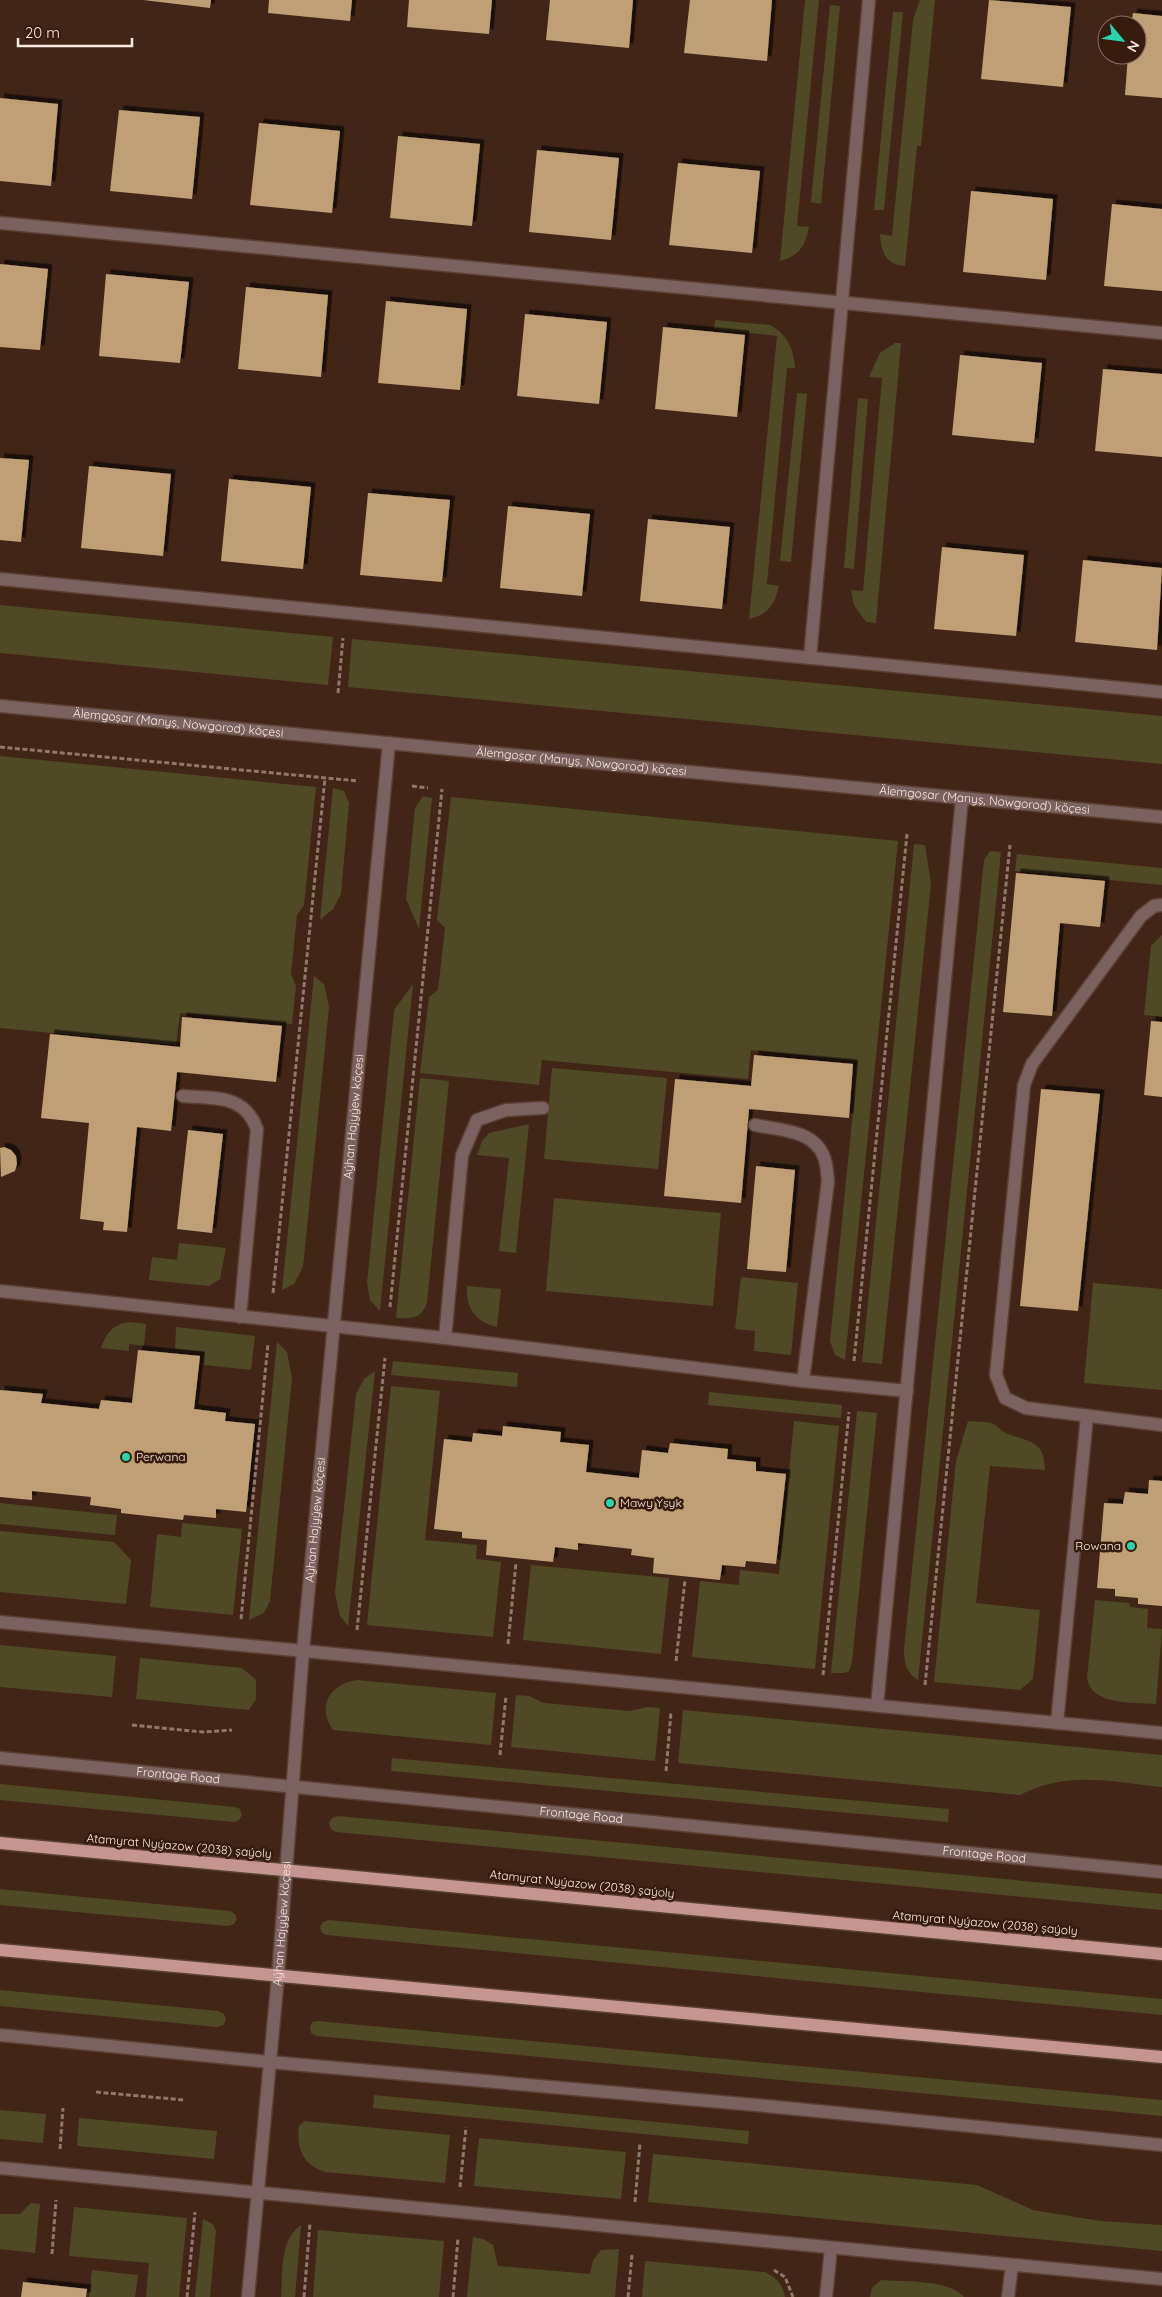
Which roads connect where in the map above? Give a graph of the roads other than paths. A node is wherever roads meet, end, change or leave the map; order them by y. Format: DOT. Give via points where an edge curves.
graph roads {
  1 [pos="869,0"];
  2 [pos="0,223"];
  3 [pos="842,302"];
  4 [pos="1162,333"];
  5 [pos="0,580"];
  6 [pos="810,658"];
  7 [pos="1162,692"];
  8 [pos="0,706"];
  9 [pos="389,743"];
  10 [pos="962,798"];
  11 [pos="1162,817"];
  12 [pos="1162,905"];
  13 [pos="183,1096"];
  14 [pos="543,1108"];
  15 [pos="755,1125"];
  16 [pos="0,1291"];
  17 [pos="240,1317"];
  18 [pos="334,1327"];
  19 [pos="445,1338"];
  20 [pos="803,1381"];
  21 [pos="907,1391"];
  22 [pos="1087,1416"];
  23 [pos="1162,1425"];
  24 [pos="0,1622"];
  25 [pos="303,1650"];
  26 [pos="877,1706"];
  27 [pos="1057,1723"];
  28 [pos="1162,1733"];
  29 [pos="0,1758"];
  30 [pos="292,1786"];
  31 [pos="0,1843"];
  32 [pos="287,1869"];
  33 [pos="1162,1872"];
  34 [pos="0,1950"];
  35 [pos="1162,1954"];
  36 [pos="278,1976"];
  37 [pos="0,2035"];
  38 [pos="1162,2057"];
  39 [pos="268,2062"];
  40 [pos="1162,2145"];
  41 [pos="0,2168"];
  42 [pos="257,2192"];
  43 [pos="831,2248"];
  44 [pos="1012,2265"];
  45 [pos="1162,2279"];
  46 [pos="248,2297"];
  47 [pos="826,2297"];
  48 [pos="1008,2297"];
  1 -- 3 [label="street"];
  2 -- 3 [label="street"];
  3 -- 4 [label="street"];
  3 -- 6 [label="street"];
  5 -- 6 [label="street"];
  6 -- 7 [label="street"];
  8 -- 9 [label="street, Älemgoşar (Manyş, Nowgorod) köçesi"];
  9 -- 10 [label="street, Älemgoşar (Manyş, Nowgorod) köçesi"];
  9 -- 18 [label="street, Aýhan Hajyýew köçesi"];
  10 -- 11 [label="street, Älemgoşar (Manyş, Nowgorod) köçesi"];
  10 -- 21 [label="street"];
  12 -- 22 [label="street" via="1154,906 1141,916 1032,1064 1024,1085 996,1375 1005,1398 1014,1404"];
  13 -- 17 [label="street" via="236,1102 246,1109 257,1129"];
  14 -- 19 [label="street" via="506,1110 477,1120 462,1156"];
  15 -- 20 [label="street" via="804,1135 824,1157 828,1181"];
  16 -- 17 [label="street"];
  17 -- 18 [label="street"];
  18 -- 19 [label="street"];
  18 -- 25 [label="street, Aýhan Hajyýew köçesi"];
  19 -- 20 [label="street"];
  20 -- 21 [label="street"];
  21 -- 26 [label="street"];
  22 -- 23 [label="street"];
  22 -- 27 [label="street"];
  24 -- 25 [label="street"];
  25 -- 26 [label="street"];
  25 -- 30 [label="street, Aýhan Hajyýew köçesi"];
  26 -- 27 [label="street"];
  27 -- 28 [label="street"];
  29 -- 30 [label="street, Frontage Road"];
  30 -- 32 [label="street, Aýhan Hajyýew köçesi"];
  30 -- 33 [label="street, Frontage Road"];
  31 -- 32 [label="main road, Atamyrat Nyýazow (2038) şaýoly"];
  32 -- 35 [label="main road, Atamyrat Nyýazow (2038) şaýoly"];
  32 -- 36 [label="street, Aýhan Hajyýew köçesi"];
  34 -- 36 [label="main road"];
  36 -- 38 [label="main road"];
  36 -- 39 [label="street, Aýhan Hajyýew köçesi"];
  37 -- 39 [label="street"];
  39 -- 40 [label="street"];
  39 -- 42 [label="street, Aýhan Hajyýew köçesi"];
  41 -- 42 [label="street"];
  42 -- 43 [label="street"];
  42 -- 46 [label="street, Aýhan Hajyýew köçesi"];
  43 -- 44 [label="street"];
  43 -- 47 [label="street"];
  44 -- 45 [label="street"];
  44 -- 48 [label="street"];
}
